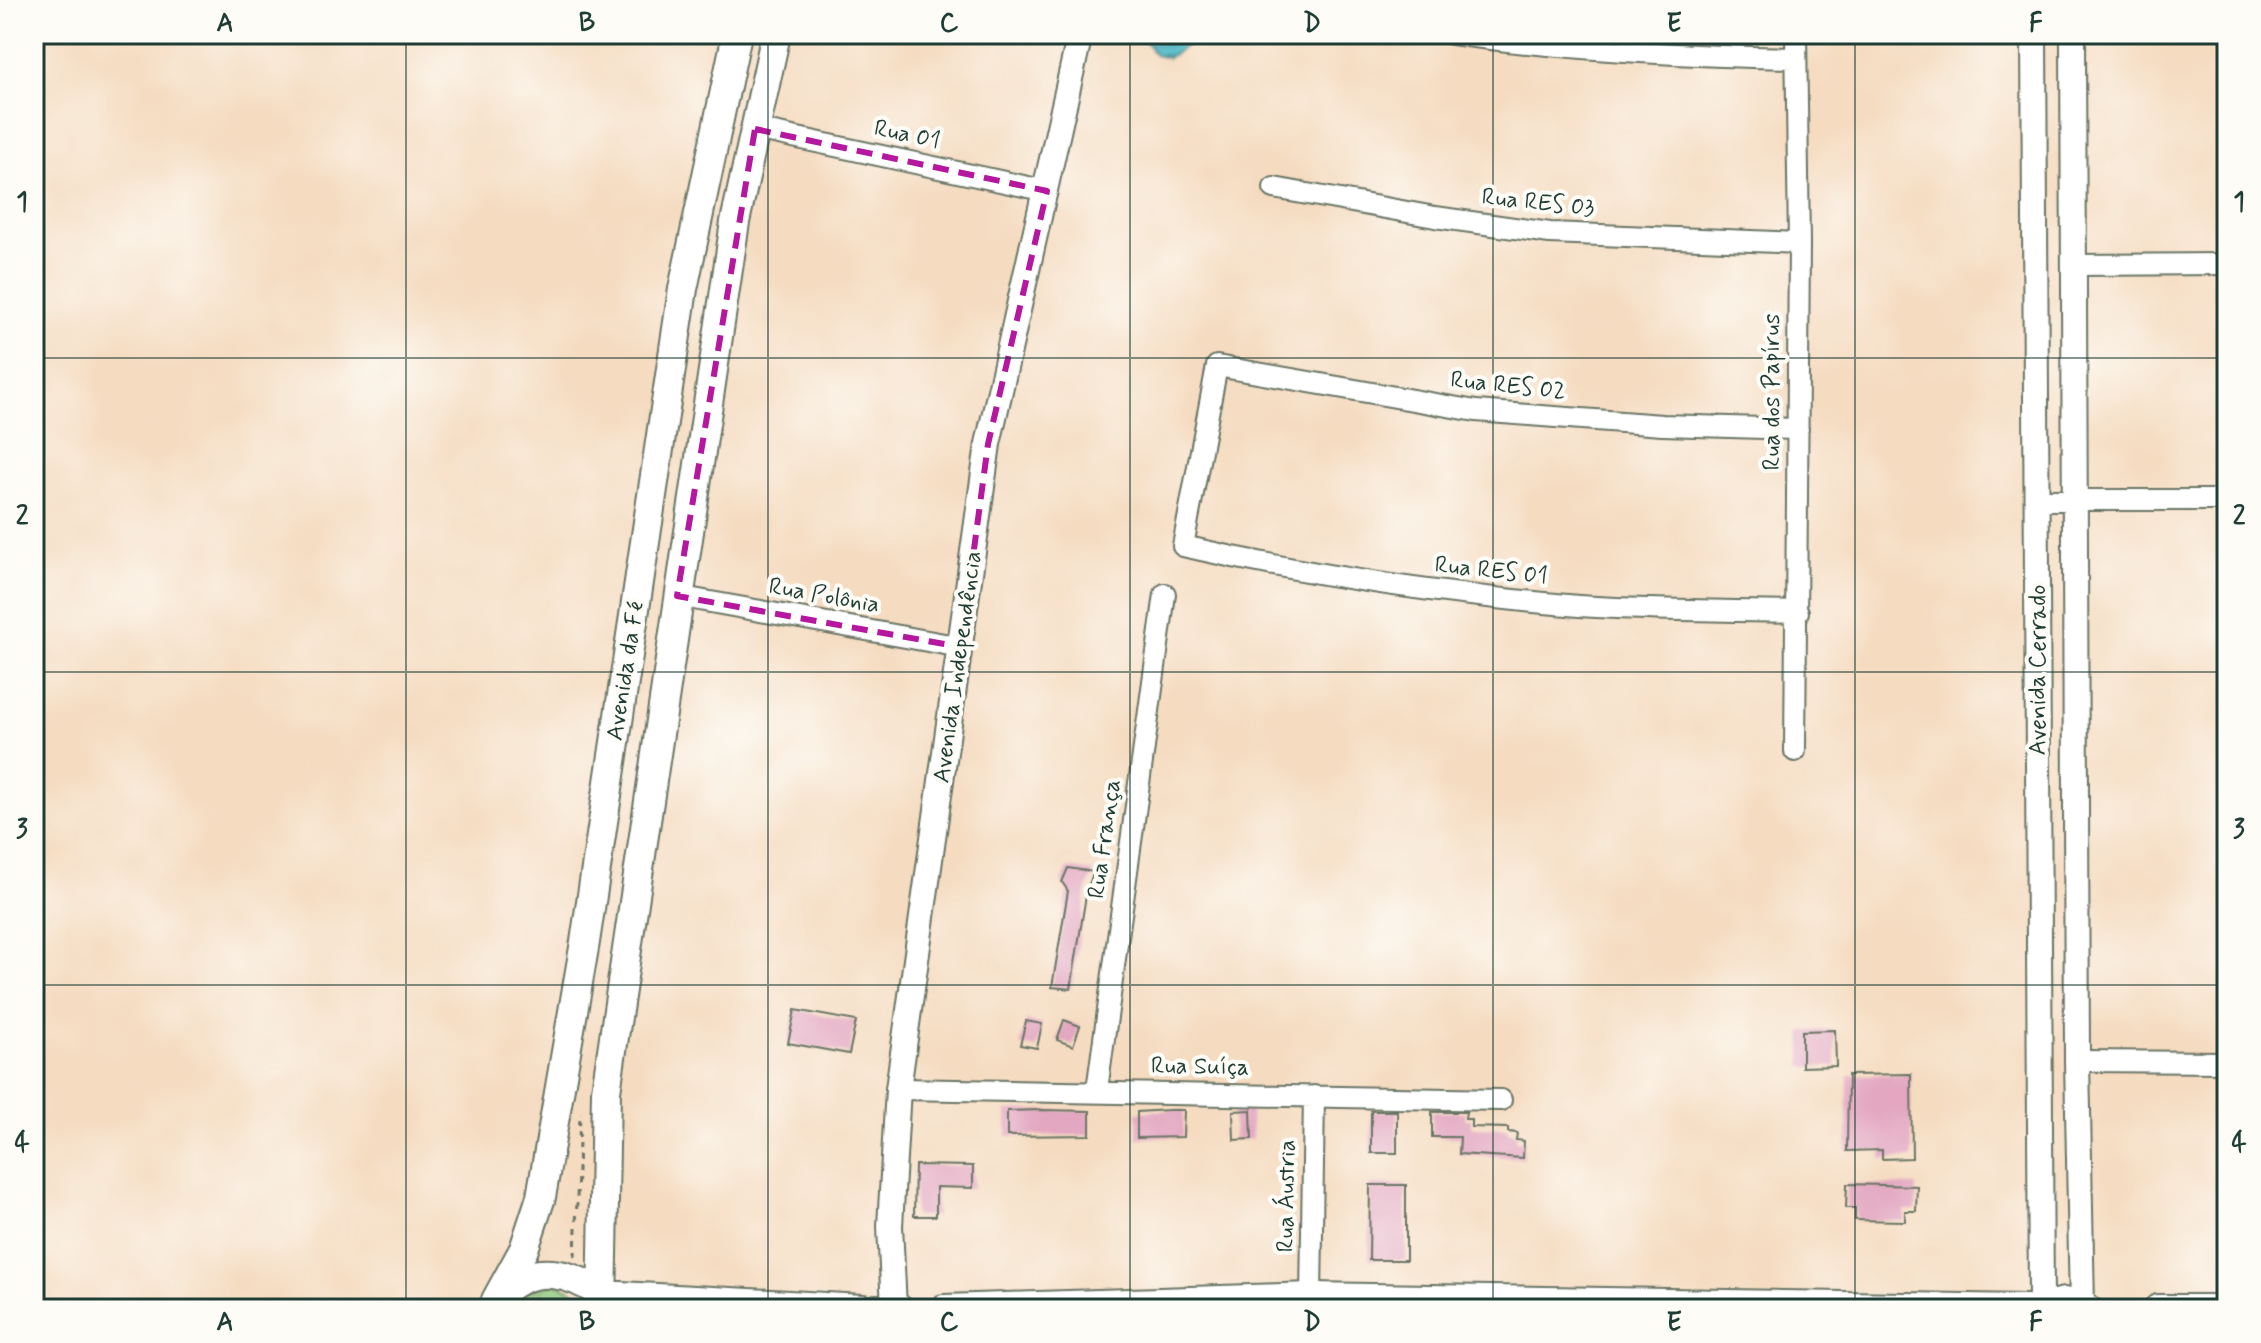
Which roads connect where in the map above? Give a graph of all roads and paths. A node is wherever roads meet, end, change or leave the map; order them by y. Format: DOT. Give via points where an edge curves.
graph roads {
  1 [pos="737,34"];
  2 [pos="776,34"];
  3 [pos="1080,34"];
  4 [pos="1452,34"];
  5 [pos="1796,34"];
  6 [pos="2034,34"];
  7 [pos="2073,34"];
  8 [pos="1796,58"];
  9 [pos="755,129"];
  10 [pos="1274,188"];
  11 [pos="1047,191"];
  12 [pos="1799,243"];
  13 [pos="2227,264"];
  14 [pos="2074,265"];
  15 [pos="1798,429"];
  16 [pos="2037,500"];
  17 [pos="2074,500"];
  18 [pos="2227,500"];
  19 [pos="1183,546"];
  20 [pos="1165,594"];
  21 [pos="677,596"];
  22 [pos="1798,612"];
  23 [pos="961,647"];
  24 [pos="1795,751"];
  25 [pos="2077,1061"];
  26 [pos="2227,1062"];
  27 [pos="898,1089"];
  28 [pos="1097,1090"];
  29 [pos="1314,1096"];
  30 [pos="1501,1100"];
  31 [pos="1311,1297"];
  32 [pos="602,1302"];
  33 [pos="494,1304"];
  34 [pos="2084,1307"];
  35 [pos="2035,1308"];
  36 [pos="863,1309"];
  37 [pos="890,1309"];
  38 [pos="944,1309"];
  39 [pos="2158,1309"];
  40 [pos="2227,1309"];
  1 -- 33 [label="main road, Avenida da Fé" via="683,289 585,942 541,1197 524,1249"];
  2 -- 9 [label="main road, Avenida da Fé"];
  3 -- 11 [label="street, Avenida Independência"];
  4 -- 8 [label="street" via="1660,56"];
  5 -- 8 [label="street, Rua dos Papírus"];
  6 -- 16 [label="street, Avenida Cerrado"];
  7 -- 14 [label="street, Avenida Cerrado"];
  8 -- 12 [label="street, Rua dos Papírus"];
  9 -- 11 [label="street, Rua 01"];
  9 -- 21 [label="main road, Avenida da Fé" via="735,222"];
  10 -- 12 [label="street, Rua RES 03" via="1550,233"];
  11 -- 23 [label="street, Avenida Independência" via="988,444"];
  12 -- 15 [label="street, Rua dos Papírus"];
  13 -- 14 [label="street"];
  14 -- 17 [label="street, Avenida Cerrado"];
  15 -- 19 [label="street, Rua RES 02" via="1476,411 1217,366"];
  15 -- 22 [label="street, Rua dos Papírus"];
  16 -- 17 [label="street"];
  16 -- 35 [label="street, Avenida Cerrado"];
  17 -- 18 [label="street"];
  17 -- 25 [label="street, Avenida Cerrado"];
  19 -- 22 [label="street, Rua RES 01" via="1316,575 1456,594 1583,606"];
  20 -- 28 [label="street, Rua França"];
  21 -- 23 [label="street, Rua Polônia"];
  21 -- 32 [label="main road, Avenida da Fé" via="606,1091"];
  22 -- 24 [label="street, Rua dos Papírus"];
  23 -- 27 [label="street, Avenida Independência"];
  25 -- 26 [label="street"];
  25 -- 34 [label="street, Avenida Cerrado"];
  27 -- 28 [label="street, Rua Suíça"];
  27 -- 37 [label="street, Avenida Independência"];
  28 -- 29 [label="street, Rua Suíça"];
  29 -- 30 [label="street, Rua Suíça"];
  29 -- 31 [label="street, Rua Áustria"];
  31 -- 35 [label="main road"];
  31 -- 38 [label="main road"];
  32 -- 33 [label="main road" via="580,1279 534,1274 512,1284"];
  32 -- 36 [label="main road"];
  34 -- 35 [label="main road" via="2064,1302"];
  39 -- 40 [label="main road"];
}
